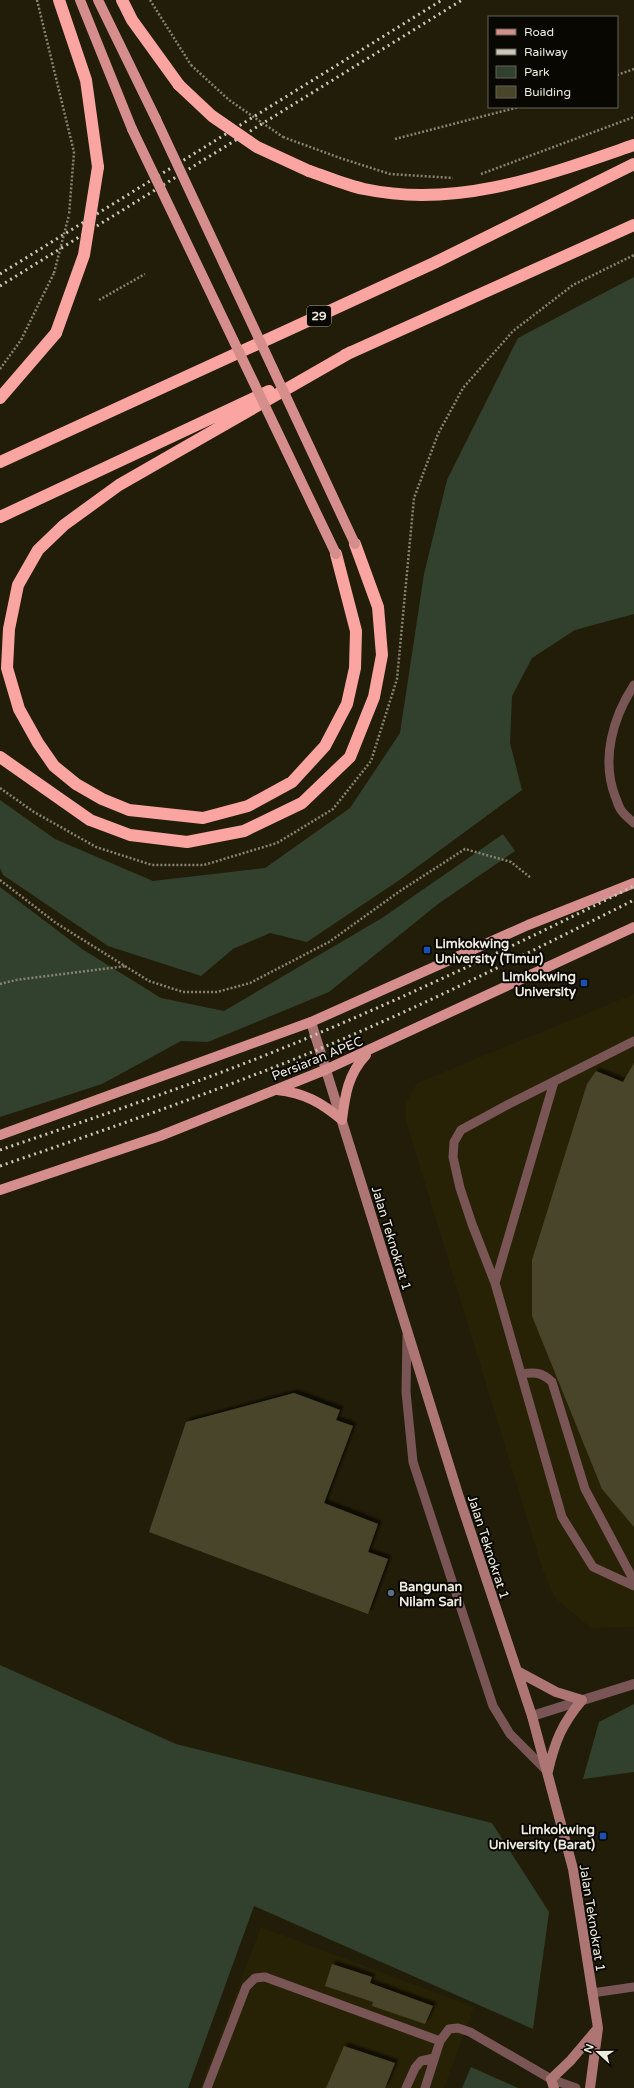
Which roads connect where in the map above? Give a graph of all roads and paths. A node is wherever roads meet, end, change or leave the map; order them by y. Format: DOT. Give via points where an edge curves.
graph roads {
  1 [pos="36,0"];
  2 [pos="59,0"];
  3 [pos="80,0"];
  4 [pos="98,0"];
  5 [pos="122,0"];
  6 [pos="150,0"];
  7 [pos="634,69"];
  8 [pos="618,74"];
  9 [pos="515,108"];
  10 [pos="634,116"];
  11 [pos="395,139"];
  12 [pos="634,145"];
  13 [pos="634,164"];
  14 [pos="475,177"];
  15 [pos="459,178"];
  16 [pos="634,225"];
  17 [pos="146,274"];
  18 [pos="99,300"];
  19 [pos="351,352"];
  20 [pos="0,369"];
  21 [pos="0,398"];
  22 [pos="0,462"];
  23 [pos="0,517"];
  24 [pos="355,544"];
  25 [pos="336,554"];
  26 [pos="634,685"];
  27 [pos="0,757"];
  28 [pos="634,823"];
  29 [pos="531,878"];
  30 [pos="0,880"];
  31 [pos="634,883"];
  32 [pos="634,927"];
  33 [pos="126,966"];
  34 [pos="0,984"];
  35 [pos="311,1022"];
  36 [pos="634,1041"];
  37 [pos="370,1051"];
  38 [pos="325,1070"];
  39 [pos="554,1082"];
  40 [pos="273,1090"];
  41 [pos="342,1120"];
  42 [pos="0,1135"];
  43 [pos="0,1190"];
  44 [pos="495,1283"];
  45 [pos="407,1330"];
  46 [pos="521,1374"];
  47 [pos="634,1581"];
  48 [pos="634,1586"];
  49 [pos="517,1671"];
  50 [pos="634,1684"];
  51 [pos="582,1700"];
  52 [pos="532,1716"];
  53 [pos="548,1772"];
  54 [pos="634,1987"];
  55 [pos="592,1993"];
  56 [pos="598,2028"];
  57 [pos="440,2041"];
  58 [pos="434,2058"];
  59 [pos="552,2083"];
  60 [pos="207,2088"];
  61 [pos="406,2088"];
  62 [pos="424,2088"];
  63 [pos="576,2088"];
  64 [pos="590,2088"];
  1 -- 20 [label="path, bridge" via="74,152 69,215 54,273 21,340"];
  2 -- 21 [label="highway, bridge" via="86,80 98,168 84,255 56,333"];
  3 -- 25 [label="main road, bridge" via="132,129"];
  4 -- 24 [label="main road, bridge"];
  5 -- 12 [label="highway, bridge" via="132,20 179,85 212,116 257,147 309,171 364,189 423,196 493,189 565,169"];
  6 -- 15 [label="path, bridge" via="191,65 229,100 283,137 390,174"];
  7 -- 8 [label="path"];
  9 -- 11 [label="path"];
  10 -- 14 [label="path"];
  13 -- 22 [label="highway, 29" via="434,263"];
  16 -- 19 [label="highway"];
  17 -- 18 [label="path"];
  19 -- 23 [label="highway"];
  19 -- 25 [label="highway" via="119,484 64,525 38,550 18,585 9,629 7,668 20,709 38,743 54,766 76,784 102,799 129,810 203,818 248,806 292,782 324,746 347,704 354,668 356,631"];
  24 -- 27 [label="highway" via="378,607 382,655 373,701 350,757 302,803 244,831 187,842 130,835 90,820"];
  26 -- 28 [label="lane" via="620,708 613,727 610,757 611,784 620,810"];
  29 -- 33 [label="path" via="511,862 465,849 400,891 329,942 250,983 217,992 183,992 150,981"];
  30 -- 33 [label="path" via="56,923"];
  31 -- 35 [label="main road" via="528,925"];
  32 -- 37 [label="main road, Persiaran APEC"];
  33 -- 34 [label="path"];
  35 -- 38 [label="main road, Jalan Teknokrat 1"];
  35 -- 42 [label="main road"];
  36 -- 39 [label="lane"];
  37 -- 38 [label="main road, Persiaran APEC"];
  37 -- 41 [label="main road" via="351,1075 345,1093"];
  38 -- 40 [label="main road, Persiaran APEC"];
  38 -- 41 [label="main road, Jalan Teknokrat 1"];
  39 -- 44 [label="lane"];
  39 -- 44 [label="lane" via="461,1130 454,1142 453,1157 460,1188"];
  40 -- 41 [label="main road" via="295,1092 312,1099"];
  40 -- 43 [label="main road, Persiaran APEC" via="160,1136"];
  41 -- 45 [label="main road, Jalan Teknokrat 1"];
  44 -- 46 [label="lane"];
  45 -- 49 [label="main road, Jalan Teknokrat 1"];
  45 -- 53 [label="lane" via="406,1392 414,1462 493,1706 510,1734"];
  46 -- 47 [label="lane" via="536,1372 545,1375 552,1382 585,1489"];
  46 -- 48 [label="lane" via="565,1524 593,1567"];
  49 -- 51 [label="main road" via="538,1684"];
  49 -- 52 [label="main road, Jalan Teknokrat 1"];
  50 -- 51 [label="street"];
  51 -- 52 [label="street"];
  51 -- 53 [label="main road" via="562,1727 552,1751"];
  52 -- 53 [label="main road, Jalan Teknokrat 1"];
  53 -- 55 [label="main road, Jalan Teknokrat 1" via="573,1869"];
  54 -- 55 [label="lane"];
  55 -- 56 [label="main road, Jalan Teknokrat 1"];
  56 -- 59 [label="main road"];
  56 -- 64 [label="main road, Jalan Teknokrat 1"];
  57 -- 58 [label="lane"];
  57 -- 59 [label="lane" via="449,2029 458,2028 470,2032"];
  57 -- 60 [label="lane" via="265,1977 255,1978 246,1987"];
  58 -- 61 [label="lane" via="421,2061"];
  58 -- 62 [label="lane"];
  59 -- 63 [label="lane"];
}
